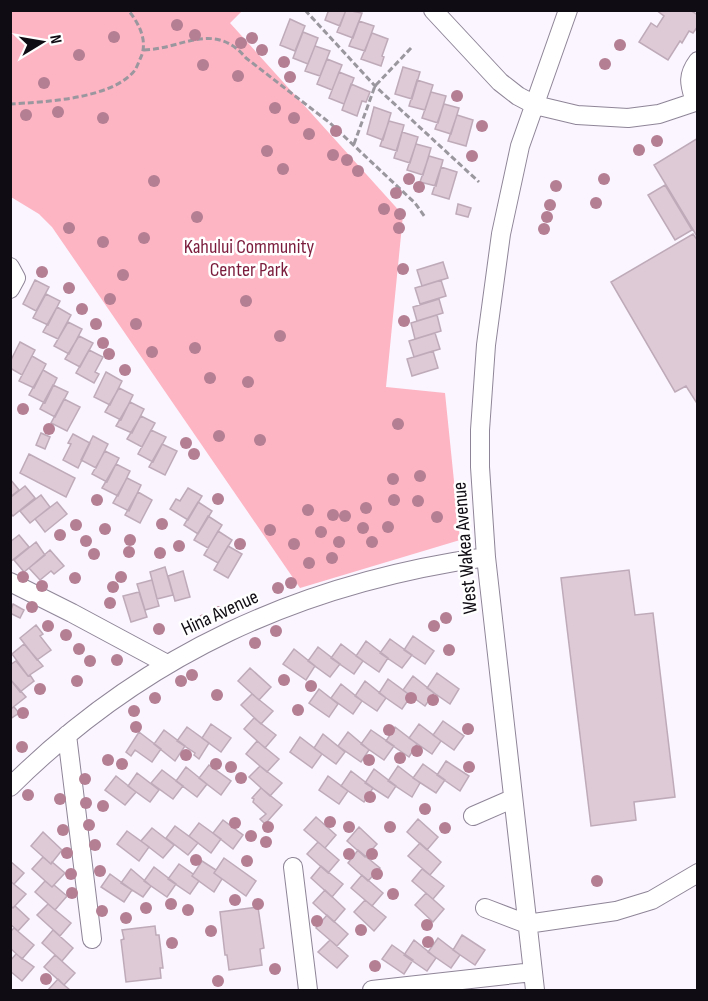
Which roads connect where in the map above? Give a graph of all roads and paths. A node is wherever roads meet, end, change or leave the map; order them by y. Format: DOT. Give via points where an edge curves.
graph roads {
  1 [pos="128,10"];
  2 [pos="305,10"];
  3 [pos="433,10"];
  4 [pos="568,10"];
  5 [pos="412,47"];
  6 [pos="144,50"];
  7 [pos="698,61"];
  8 [pos="375,86"];
  9 [pos="696,102"];
  10 [pos="10,104"];
  11 [pos="535,105"];
  12 [pos="354,144"];
  13 [pos="479,182"];
  14 [pos="425,217"];
  15 [pos="10,267"];
  16 [pos="10,289"];
  17 [pos="486,556"];
  18 [pos="10,582"];
  19 [pos="167,664"];
  20 [pos="67,735"];
  21 [pos="10,787"];
  22 [pos="512,799"];
  23 [pos="473,816"];
  24 [pos="293,867"];
  25 [pos="698,873"];
  26 [pos="485,908"];
  27 [pos="527,924"];
  28 [pos="92,939"];
  29 [pos="533,972"];
  30 [pos="308,990"];
  31 [pos="372,990"];
  32 [pos="535,990"];
  1 -- 6 [label="path" via="135,18"];
  2 -- 8 [label="path"];
  3 -- 11 [label="street" via="500,82"];
  4 -- 11 [label="street, West Wakea Avenue"];
  5 -- 8 [label="path"];
  6 -- 10 [label="path" via="135,70 113,87 60,101"];
  6 -- 12 [label="path" via="159,50 200,38 225,42"];
  7 -- 9 [label="street" via="689,81"];
  8 -- 12 [label="path"];
  8 -- 13 [label="path"];
  9 -- 11 [label="street" via="659,114 628,118 577,115"];
  11 -- 17 [label="street, West Wakea Avenue" via="520,146 501,234 489,322 480,430"];
  12 -- 14 [label="path" via="415,202"];
  15 -- 16 [label="street" via="16,278"];
  17 -- 19 [label="street, Hina Avenue" via="432,564 349,585 256,619"];
  17 -- 22 [label="street, West Wakea Avenue"];
  18 -- 19 [label="street"];
  19 -- 20 [label="street, Hina Avenue"];
  20 -- 21 [label="street, Hina Avenue"];
  20 -- 28 [label="street"];
  22 -- 23 [label="street"];
  22 -- 27 [label="street, West Wakea Avenue"];
  24 -- 30 [label="street"];
  25 -- 27 [label="street" via="637,906"];
  26 -- 27 [label="street"];
  27 -- 29 [label="street, West Wakea Avenue"];
  29 -- 31 [label="street"];
  29 -- 32 [label="street, West Wakea Avenue"];
}
